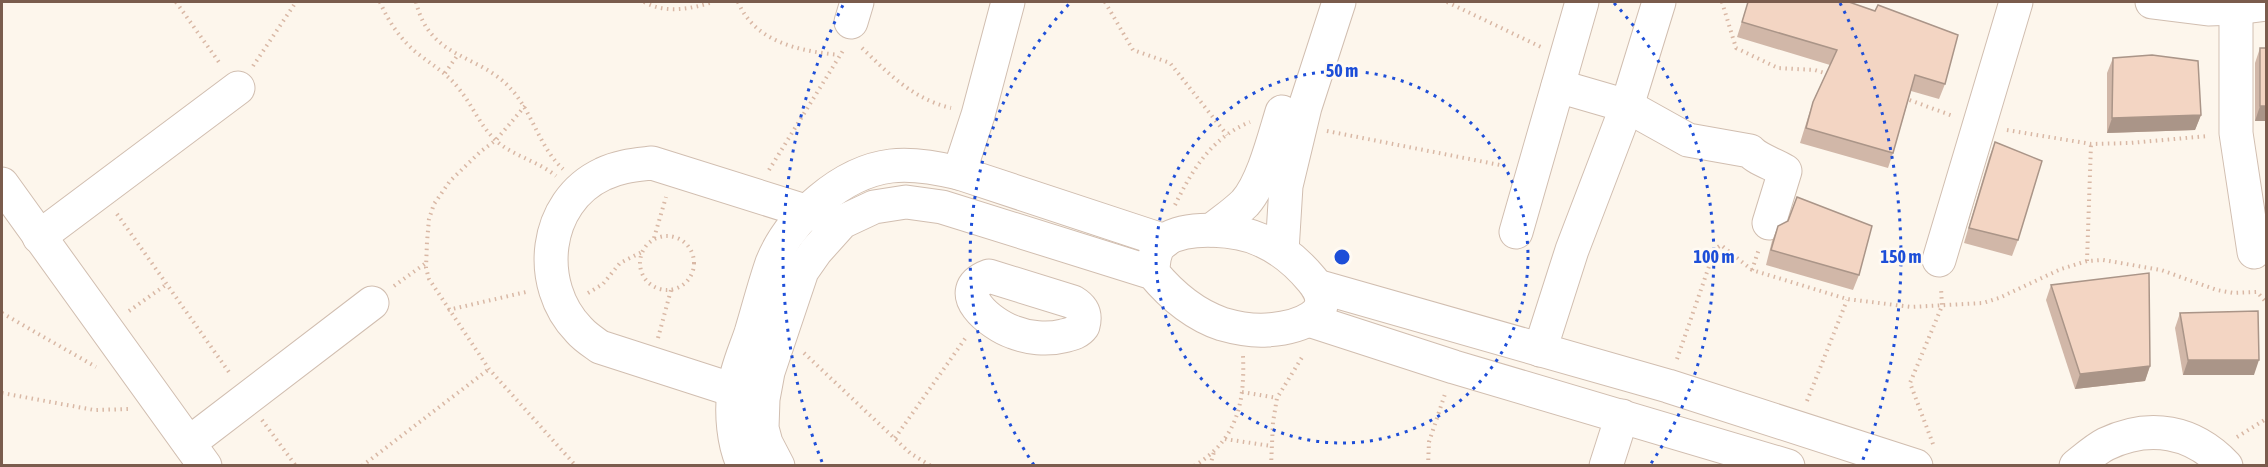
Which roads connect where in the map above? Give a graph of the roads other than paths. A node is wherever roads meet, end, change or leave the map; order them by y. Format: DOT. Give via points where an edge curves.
graph roads {
  1 [pos="1008,2"];
  2 [pos="1316,2"];
  3 [pos="1339,2"];
  4 [pos="1582,2"];
  5 [pos="1659,2"];
  6 [pos="2016,2"];
  7 [pos="2152,2"];
  8 [pos="2251,6"];
  9 [pos="1562,73"];
  10 [pos="237,88"];
  11 [pos="1627,106"];
  12 [pos="1292,118"];
  13 [pos="959,173"];
  14 [pos="2,184"];
  15 [pos="807,212"];
  16 [pos="842,222"];
  17 [pos="1769,223"];
  18 [pos="1212,230"];
  19 [pos="1516,232"];
  20 [pos="39,237"];
  21 [pos="1162,239"];
  22 [pos="1048,241"];
  23 [pos="1282,251"];
  24 [pos="2254,252"];
  25 [pos="1938,260"];
  26 [pos="1154,273"];
  27 [pos="1317,286"];
  28 [pos="1032,290"];
  29 [pos="372,303"];
  30 [pos="1318,323"];
  31 [pos="1540,350"];
  32 [pos="748,394"];
  33 [pos="1622,416"];
  34 [pos="197,454"];
  35 [pos="1925,455"];
  36 [pos="2220,459"];
  37 [pos="744,465"];
  38 [pos="778,465"];
  39 [pos="1606,465"];
  40 [pos="1788,465"];
  41 [pos="2076,465"];
  1 -- 13 [label="street"];
  2 -- 12 [label="street"];
  3 -- 12 [label="street"];
  4 -- 9 [label="street"];
  5 -- 11 [label="street"];
  6 -- 25 [label="street"];
  7 -- 8 [label="street" via="2208,9"];
  8 -- 24 [label="street" via="2236,133"];
  9 -- 11 [label="street"];
  9 -- 19 [label="street"];
  10 -- 20 [label="street"];
  11 -- 17 [label="street" via="1688,140 1750,151 1785,171"];
  11 -- 31 [label="street" via="1572,250"];
  12 -- 18 [label="street" via="1246,202"];
  12 -- 23 [label="street"];
  13 -- 15 [label="street" via="892,166 860,174"];
  13 -- 21 [label="street"];
  14 -- 20 [label="street"];
  15 -- 16 [label="street"];
  15 -- 32 [label="street" via="794,225 773,262 739,366"];
  15 -- 32 [label="street" via="652,163 626,165 602,174 580,191 564,210 553,234 553,286 563,310 579,331 600,347"];
  16 -- 22 [label="street" via="874,207 906,202 942,207"];
  16 -- 32 [label="street" via="802,271 768,372"];
  18 -- 21 [label="street"];
  18 -- 23 [label="street" via="1260,239"];
  20 -- 34 [label="street"];
  21 -- 26 [label="street" via="1153,261"];
  22 -- 26 [label="street"];
  22 -- 28 [label="street"];
  23 -- 27 [label="street"];
  26 -- 30 [label="street" via="1184,304 1223,324 1266,330"];
  27 -- 30 [label="street" via="1321,295"];
  27 -- 31 [label="street"];
  28 -- 28 [label="street" via="1078,305 1085,320 1080,330 1060,337 1029,337 1000,327 977,309 973,295 978,282 989,276"];
  29 -- 34 [label="street" via="246,399"];
  30 -- 33 [label="street"];
  31 -- 35 [label="street" via="1797,427"];
  32 -- 37 [label="street" via="736,446"];
  32 -- 38 [label="street"];
  33 -- 39 [label="street"];
  33 -- 40 [label="street"];
  36 -- 41 [label="street" via="2188,438 2160,432 2131,434 2104,444"];
}
